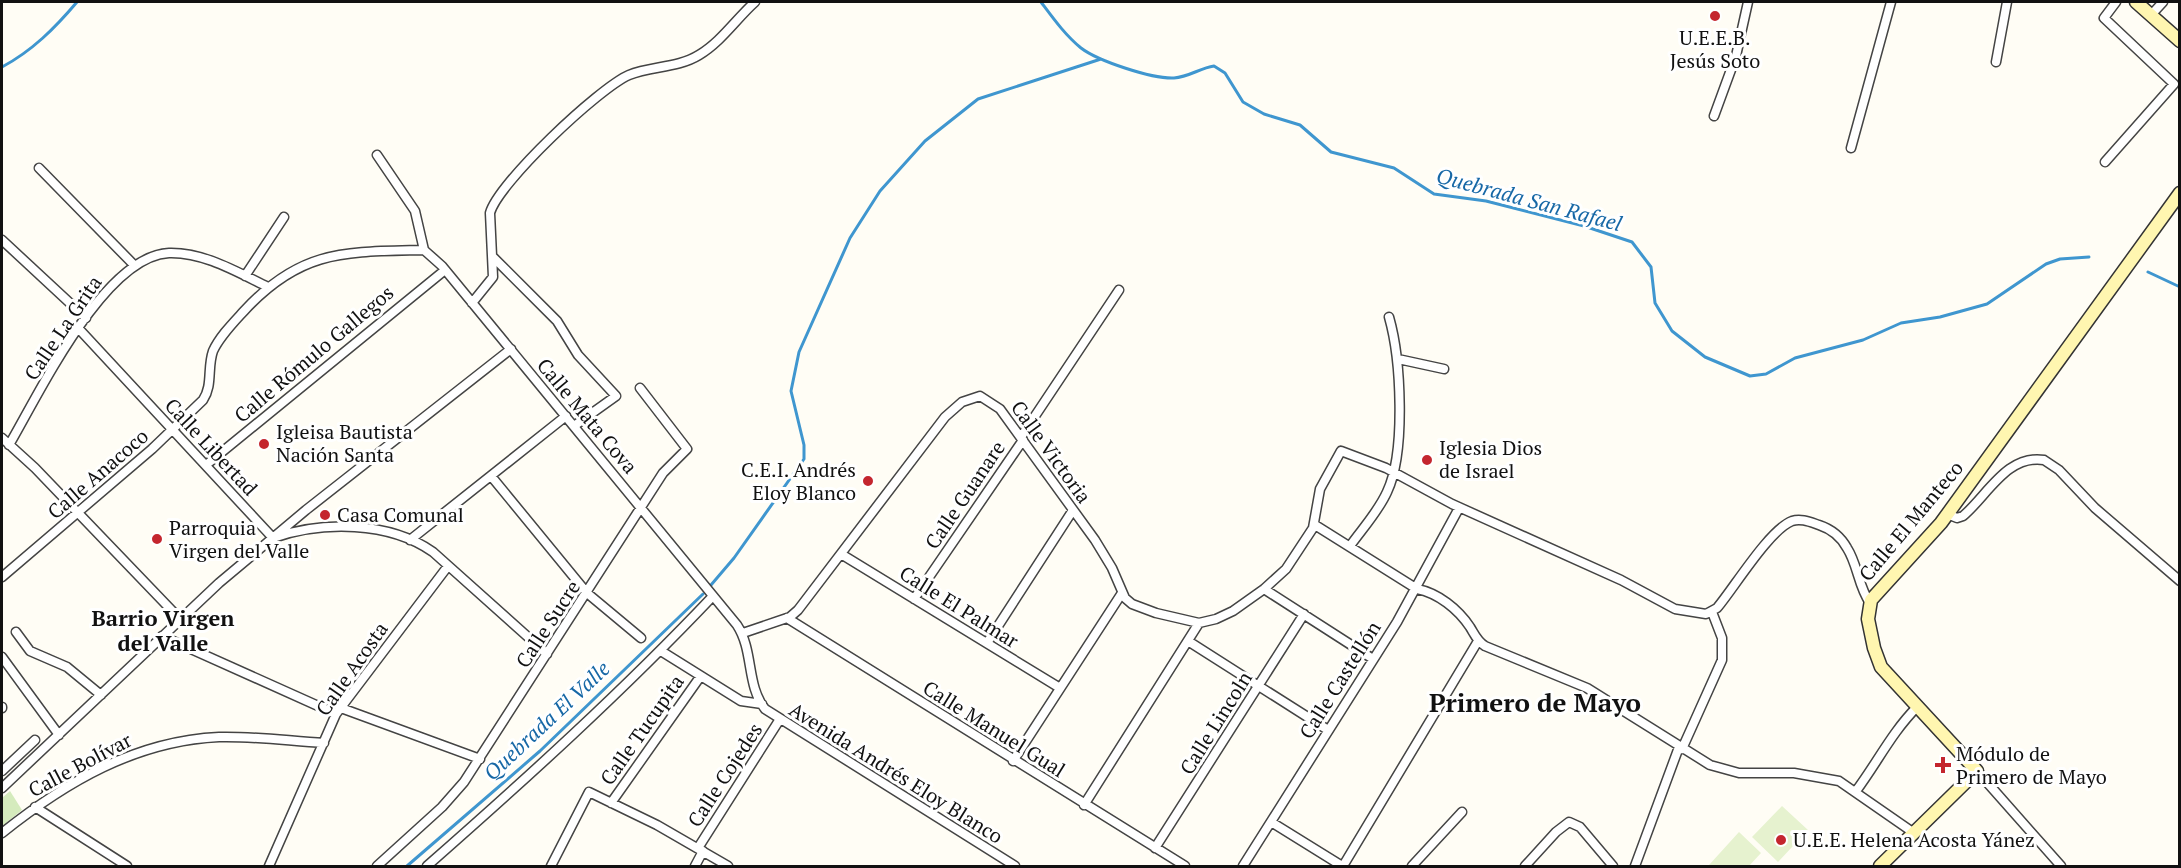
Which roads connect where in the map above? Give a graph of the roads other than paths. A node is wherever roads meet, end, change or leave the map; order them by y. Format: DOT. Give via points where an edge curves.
graph roads {
  1 [pos="755,2"];
  2 [pos="1748,2"];
  3 [pos="1891,2"];
  4 [pos="2007,2"];
  5 [pos="2116,2"];
  6 [pos="2136,2"];
  7 [pos="2163,2"];
  8 [pos="2151,15"];
  9 [pos="2180,41"];
  10 [pos="1996,62"];
  11 [pos="1714,116"];
  12 [pos="1851,148"];
  13 [pos="377,155"];
  14 [pos="2105,162"];
  15 [pos="39,168"];
  16 [pos="2180,193"];
  17 [pos="284,217"];
  18 [pos="2,240"];
  19 [pos="424,250"];
  20 [pos="493,257"];
  21 [pos="135,266"];
  22 [pos="445,270"];
  23 [pos="245,276"];
  24 [pos="268,287"];
  25 [pos="1119,290"];
  26 [pos="472,303"];
  27 [pos="1389,317"];
  28 [pos="86,318"];
  29 [pos="79,329"];
  30 [pos="511,350"];
  31 [pos="1398,359"];
  32 [pos="1444,369"];
  33 [pos="640,388"];
  34 [pos="566,416"];
  35 [pos="574,426"];
  36 [pos="173,430"];
  37 [pos="2,438"];
  38 [pos="1022,439"];
  39 [pos="9,445"];
  40 [pos="206,465"];
  41 [pos="1392,471"];
  42 [pos="491,476"];
  43 [pos="642,508"];
  44 [pos="1459,508"];
  45 [pos="1073,510"];
  46 [pos="78,513"];
  47 [pos="1947,514"];
  48 [pos="1315,525"];
  49 [pos="273,538"];
  50 [pos="410,540"];
  51 [pos="1350,546"];
  52 [pos="841,554"];
  53 [pos="448,566"];
  54 [pos="2,577"];
  55 [pos="2180,581"];
  56 [pos="1264,589"];
  57 [pos="1417,589"];
  58 [pos="587,593"];
  59 [pos="1122,593"];
  60 [pos="713,596"];
  61 [pos="914,599"];
  62 [pos="1870,603"];
  63 [pos="1712,612"];
  64 [pos="1304,614"];
  65 [pos="787,618"];
  66 [pos="180,619"];
  67 [pos="1199,623"];
  68 [pos="16,632"];
  69 [pos="743,633"];
  70 [pos="162,636"];
  71 [pos="641,638"];
  72 [pos="1188,641"];
  73 [pos="1478,641"];
  74 [pos="987,643"];
  75 [pos="661,651"];
  76 [pos="547,654"];
  77 [pos="2,657"];
  78 [pos="1373,658"];
  79 [pos="700,677"];
  80 [pos="1258,686"];
  81 [pos="1060,688"];
  82 [pos="101,695"];
  83 [pos="762,704"];
  84 [pos="1917,707"];
  85 [pos="338,711"];
  86 [pos="780,719"];
  87 [pos="1328,730"];
  88 [pos="59,735"];
  89 [pos="35,740"];
  90 [pos="324,743"];
  91 [pos="1681,748"];
  92 [pos="480,759"];
  93 [pos="1013,761"];
  94 [pos="2,771"];
  95 [pos="1977,771"];
  96 [pos="2,788"];
  97 [pos="1856,791"];
  98 [pos="611,803"];
  99 [pos="1084,805"];
  100 [pos="35,807"];
  101 [pos="1462,812"];
  102 [pos="1271,822"];
  103 [pos="2,832"];
  104 [pos="1914,833"];
  105 [pos="700,849"];
  106 [pos="1155,849"];
  107 [pos="1885,864"];
  108 [pos="127,867"];
  109 [pos="269,867"];
  110 [pos="377,867"];
  111 [pos="427,867"];
  112 [pos="551,867"];
  113 [pos="695,867"];
  114 [pos="728,867"];
  115 [pos="1015,867"];
  116 [pos="1185,867"];
  117 [pos="1243,867"];
  118 [pos="1343,867"];
  119 [pos="1412,867"];
  120 [pos="1525,867"];
  121 [pos="1613,867"];
  122 [pos="1635,867"];
  123 [pos="2061,867"];
  1 -- 20 [label="street" via="698,56 619,80 562,128 493,202"];
  2 -- 11 [label="street" via="1736,56"];
  3 -- 12 [label="street"];
  4 -- 10 [label="street"];
  5 -- 14 [label="street" via="2104,18 2174,84"];
  6 -- 8 [label="street"];
  7 -- 8 [label="street"];
  8 -- 9 [label="street"];
  13 -- 19 [label="street" via="416,211"];
  15 -- 21 [label="street"];
  16 -- 47 [label="street, Calle El Manteco"];
  17 -- 23 [label="street"];
  18 -- 28 [label="street"];
  19 -- 22 [label="street, Calle Mata Cova"];
  19 -- 24 [label="street, Calle Anacoco" via="355,252 320,258 295,268"];
  20 -- 26 [label="street" via="491,281"];
  20 -- 35 [label="street" via="557,321 578,355 615,396"];
  21 -- 23 [label="street, Calle La Grita" via="157,255 183,253"];
  21 -- 28 [label="street, Calle La Grita" via="109,287"];
  22 -- 26 [label="street, Calle Mata Cova"];
  22 -- 40 [label="street, Calle Rómulo Gallegos"];
  23 -- 24 [label="street, Calle La Grita"];
  24 -- 36 [label="street, Calle Anacoco" via="220,341 211,359 206,396"];
  25 -- 38 [label="street, Calle Guanare"];
  26 -- 30 [label="street, Calle Mata Cova"];
  27 -- 31 [label="street"];
  28 -- 29 [label="street, Calle La Grita"];
  29 -- 36 [label="street, Calle Libertad"];
  29 -- 39 [label="street, Calle La Grita"];
  30 -- 34 [label="street, Calle Mata Cova"];
  30 -- 49 [label="street"];
  31 -- 32 [label="street"];
  31 -- 41 [label="street" via="1399,410"];
  33 -- 43 [label="street, Calle Sucre" via="687,449 663,473"];
  34 -- 35 [label="street, Calle Mata Cova"];
  34 -- 42 [label="street"];
  35 -- 43 [label="street, Calle Mata Cova"];
  36 -- 40 [label="street, Calle Libertad"];
  36 -- 46 [label="street, Calle Anacoco"];
  37 -- 39 [label="street"];
  38 -- 45 [label="street, Calle Victoria"];
  38 -- 52 [label="street, Calle Victoria" via="987,398 962,402 935,429"];
  38 -- 61 [label="street, Calle Guanare"];
  39 -- 46 [label="street"];
  40 -- 49 [label="street, Calle Libertad"];
  41 -- 44 [label="street"];
  41 -- 48 [label="street" via="1341,451 1320,489"];
  41 -- 51 [label="street" via="1387,493"];
  42 -- 50 [label="street"];
  42 -- 58 [label="street"];
  43 -- 58 [label="street, Calle Sucre"];
  43 -- 60 [label="street, Calle Mata Cova"];
  44 -- 57 [label="street, Calle Castellón"];
  44 -- 63 [label="street" via="1630,584 1675,609"];
  45 -- 59 [label="street, Calle Victoria" via="1112,568"];
  45 -- 74 [label="street"];
  46 -- 54 [label="street, Calle Anacoco"];
  46 -- 66 [label="street"];
  47 -- 55 [label="street" via="1963,516 2006,472 2024,462 2044,460"];
  47 -- 62 [label="street, Calle El Manteco"];
  48 -- 51 [label="street"];
  48 -- 56 [label="street" via="1286,568"];
  49 -- 50 [label="street" via="297,530 345,526"];
  49 -- 66 [label="street"];
  50 -- 53 [label="street" via="423,545"];
  51 -- 57 [label="street"];
  52 -- 61 [label="street, Calle El Palmar"];
  52 -- 65 [label="street, Calle Victoria" via="798,610"];
  53 -- 76 [label="street"];
  53 -- 85 [label="street, Calle Acosta"];
  56 -- 64 [label="street"];
  56 -- 67 [label="street" via="1224,615"];
  57 -- 73 [label="street" via="1430,592 1454,609"];
  57 -- 78 [label="street, Calle Castellón"];
  58 -- 71 [label="street"];
  58 -- 76 [label="street, Calle Sucre"];
  59 -- 67 [label="street" via="1138,606"];
  59 -- 81 [label="street"];
  60 -- 69 [label="street, Calle Mata Cova"];
  60 -- 75 [label="street"];
  61 -- 74 [label="street, Calle El Palmar"];
  62 -- 63 [label="street" via="1841,539 1821,526 1798,520 1780,530"];
  62 -- 84 [label="street, Calle El Manteco" via="1868,619 1878,661"];
  63 -- 91 [label="street" via="1722,638 1722,660"];
  64 -- 78 [label="street"];
  64 -- 80 [label="street, Calle Lincoln"];
  65 -- 69 [label="street, Calle Victoria"];
  65 -- 93 [label="street, Calle Manuel Gual"];
  66 -- 70 [label="street"];
  67 -- 72 [label="street"];
  68 -- 82 [label="street" via="30,651 67,667"];
  69 -- 83 [label="street, Calle Mata Cova" via="752,681"];
  70 -- 82 [label="street"];
  70 -- 85 [label="street"];
  72 -- 80 [label="street"];
  72 -- 99 [label="street"];
  73 -- 91 [label="street" via="1578,684"];
  73 -- 118 [label="street"];
  74 -- 81 [label="street, Calle El Palmar"];
  75 -- 79 [label="street"];
  75 -- 111 [label="street" via="581,730"];
  76 -- 92 [label="street, Calle Sucre"];
  77 -- 88 [label="street"];
  78 -- 87 [label="street, Calle Castellón"];
  79 -- 83 [label="street" via="746,703"];
  79 -- 98 [label="street, Calle Tucupita"];
  80 -- 87 [label="street"];
  80 -- 106 [label="street, Calle Lincoln"];
  81 -- 93 [label="street"];
  82 -- 88 [label="street"];
  83 -- 86 [label="street, Avenida Andrés Eloy Blanco"];
  84 -- 95 [label="street, Calle El Manteco"];
  84 -- 97 [label="street" via="1896,730"];
  85 -- 90 [label="street, Calle Acosta"];
  85 -- 92 [label="street"];
  86 -- 105 [label="street, Calle Cojedes"];
  86 -- 115 [label="street, Avenida Andrés Eloy Blanco"];
  87 -- 102 [label="street, Calle Castellón"];
  88 -- 96 [label="street"];
  89 -- 94 [label="street"];
  90 -- 100 [label="street, Calle Bolívar" via="221,737 162,744 104,766"];
  90 -- 109 [label="street, Calle Acosta"];
  91 -- 97 [label="street" via="1730,772 1805,774 1839,781"];
  91 -- 122 [label="street"];
  92 -- 110 [label="street, Calle Sucre" via="442,807"];
  93 -- 99 [label="street, Calle Manuel Gual"];
  95 -- 104 [label="street"];
  95 -- 123 [label="street, Calle El Manteco"];
  97 -- 104 [label="street"];
  98 -- 105 [label="street"];
  98 -- 112 [label="street, Calle Tucupita" via="589,792"];
  99 -- 106 [label="street, Calle Manuel Gual"];
  100 -- 103 [label="street, Calle Bolívar"];
  100 -- 108 [label="street"];
  101 -- 119 [label="street"];
  102 -- 117 [label="street, Calle Castellón"];
  102 -- 118 [label="street"];
  104 -- 107 [label="street"];
  105 -- 113 [label="street, Calle Cojedes"];
  105 -- 114 [label="street"];
  106 -- 116 [label="street, Calle Manuel Gual"];
  120 -- 121 [label="street" via="1569,822 1580,827"];
}
